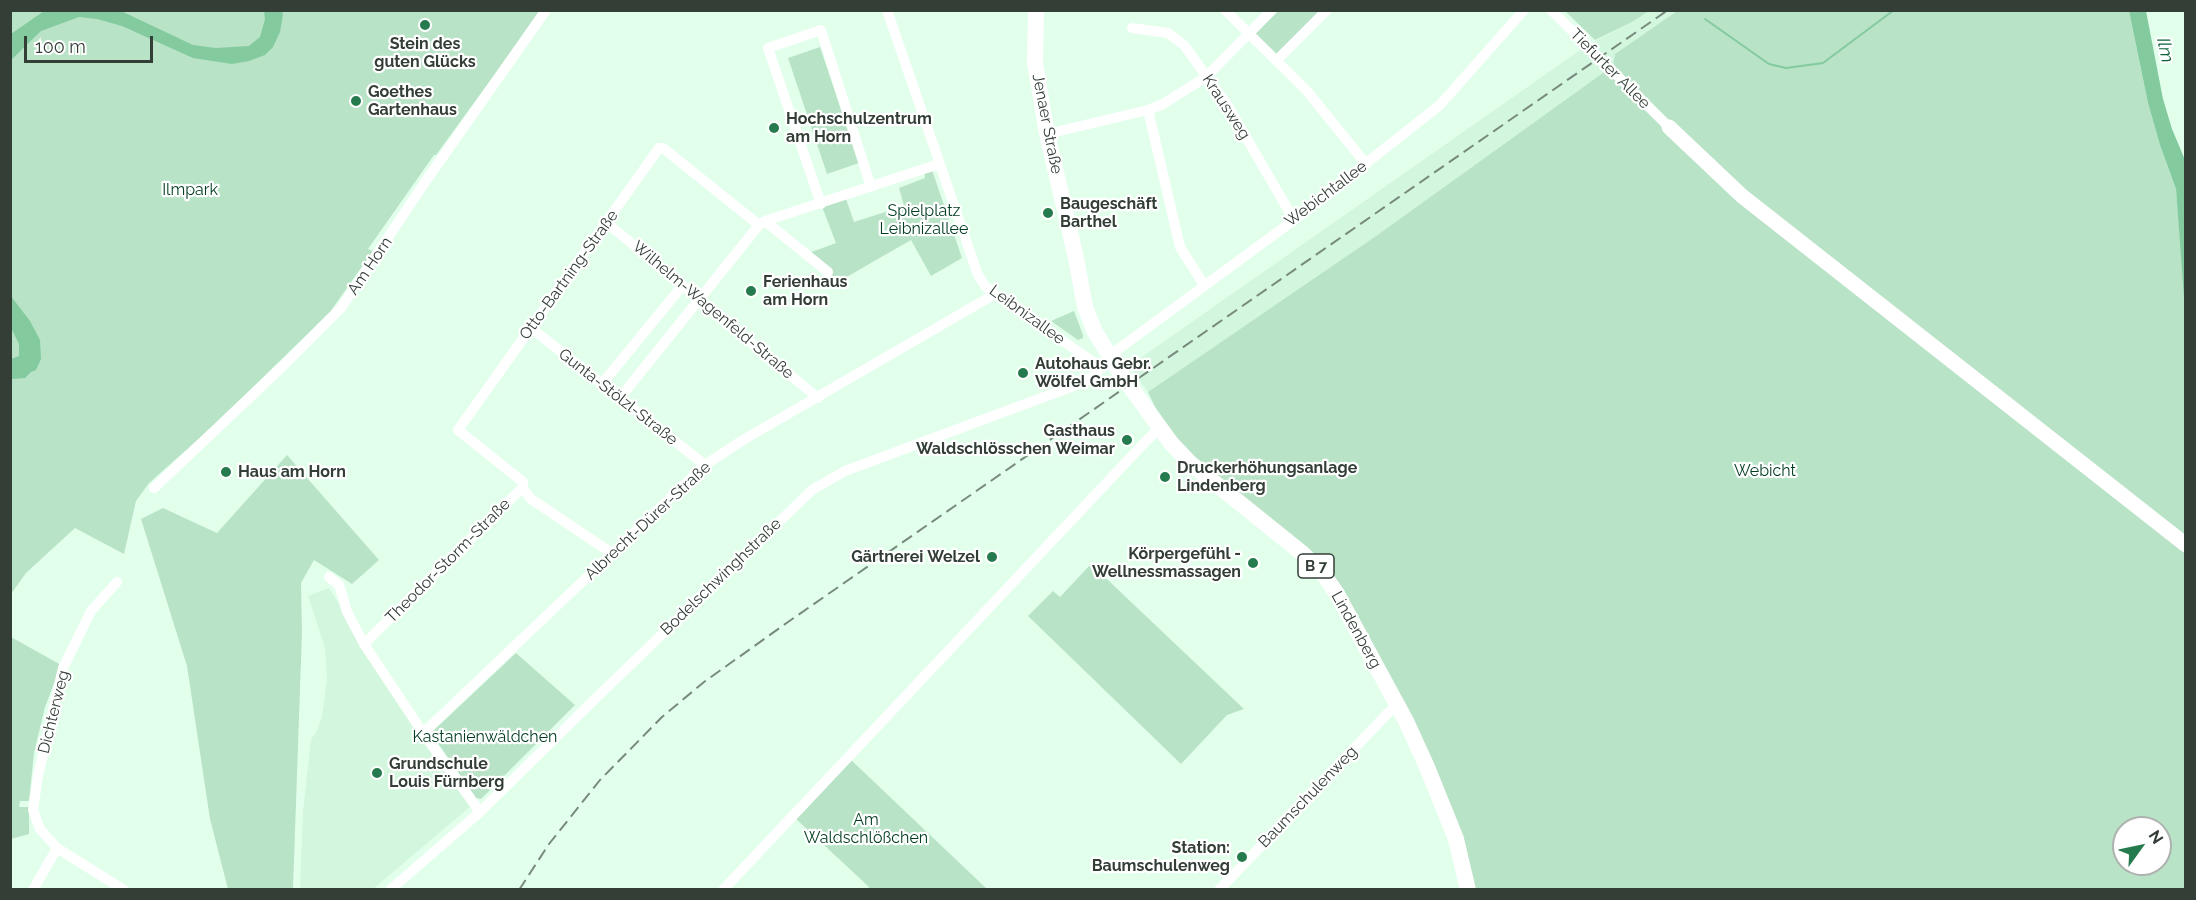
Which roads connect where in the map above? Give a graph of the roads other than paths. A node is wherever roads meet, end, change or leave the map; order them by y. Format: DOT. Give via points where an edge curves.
graph roads {
  1 [pos="546,10"];
  2 [pos="1036,10"];
  3 [pos="1225,10"];
  4 [pos="1272,10"];
  5 [pos="1327,10"];
  6 [pos="1524,10"];
  7 [pos="1551,10"];
  8 [pos="889,11"];
  9 [pos="1132,28"];
  10 [pos="1249,34"];
  11 [pos="1276,61"];
  12 [pos="1206,77"];
  13 [pos="1148,110"];
  14 [pos="1669,127"];
  15 [pos="1047,134"];
  16 [pos="939,164"];
  17 [pos="1366,164"];
  18 [pos="871,187"];
  19 [pos="821,204"];
  20 [pos="1294,220"];
  21 [pos="607,223"];
  22 [pos="762,223"];
  23 [pos="828,272"];
  24 [pos="683,285"];
  25 [pos="1204,285"];
  26 [pos="995,294"];
  27 [pos="699,299"];
  28 [pos="531,328"];
  29 [pos="1106,362"];
  30 [pos="601,385"];
  31 [pos="818,398"];
  32 [pos="619,399"];
  33 [pos="1160,428"];
  34 [pos="705,465"];
  35 [pos="154,488"];
  36 [pos="524,489"];
  37 [pos="2186,545"];
  38 [pos="613,554"];
  39 [pos="329,577"];
  40 [pos="117,582"];
  41 [pos="364,644"];
  42 [pos="1398,706"];
  43 [pos="423,733"];
  44 [pos="480,812"];
  45 [pos="57,848"];
  46 [pos="33,890"];
  47 [pos="124,890"];
  48 [pos="390,890"];
  49 [pos="723,890"];
  50 [pos="1219,890"];
  51 [pos="1468,890"];
  1 -- 35 [label="street, Am Horn" via="341,308"];
  2 -- 15 [label="main road, Jenaer Straße / B 7" via="1035,63"];
  3 -- 10 [label="street"];
  4 -- 10 [label="street"];
  5 -- 11 [label="street"];
  6 -- 17 [label="street, Webichtallee" via="1440,105"];
  7 -- 14 [label="street, Tiefurter Allee"];
  8 -- 16 [label="street, Leibnizallee"];
  9 -- 12 [label="street, Krausweg" via="1174,36"];
  10 -- 11 [label="street"];
  10 -- 12 [label="street"];
  11 -- 17 [label="street" via="1307,91"];
  12 -- 13 [label="street"];
  12 -- 20 [label="street, Krausweg" via="1228,106"];
  13 -- 15 [label="street"];
  13 -- 25 [label="street" via="1180,247"];
  14 -- 37 [label="street" via="1742,196"];
  15 -- 29 [label="main road, Jenaer Straße / B 7" via="1085,307"];
  16 -- 18 [label="street"];
  16 -- 26 [label="street, Leibnizallee" via="978,275"];
  17 -- 20 [label="street, Webichtallee"];
  18 -- 19 [label="street"];
  18 -- 19 [label="street" via="821,30 768,48"];
  19 -- 22 [label="street"];
  20 -- 25 [label="street, Webichtallee"];
  21 -- 22 [label="street, Otto-Bartning-Straße" via="653,156 663,148"];
  21 -- 24 [label="street, Wilhelm-Wagenfeld-Straße"];
  21 -- 28 [label="street, Otto-Bartning-Straße"];
  22 -- 23 [label="street"];
  22 -- 27 [label="street"];
  24 -- 27 [label="street, Wilhelm-Wagenfeld-Straße"];
  24 -- 30 [label="street"];
  25 -- 29 [label="street, Webichtallee"];
  26 -- 29 [label="street, Leibnizallee"];
  26 -- 31 [label="street, Albrecht-Dürer-Straße"];
  27 -- 31 [label="street, Wilhelm-Wagenfeld-Straße"];
  27 -- 32 [label="street"];
  28 -- 30 [label="street, Gunta-Stölzl-Straße"];
  28 -- 36 [label="street, Otto-Bartning-Straße" via="458,430 523,482"];
  29 -- 33 [label="main road, Jenaer Straße / B 7" via="1121,374"];
  29 -- 44 [label="street, Bodelschwinghstraße" via="1079,384 845,471 812,490"];
  30 -- 32 [label="street, Gunta-Stölzl-Straße"];
  31 -- 34 [label="street, Albrecht-Dürer-Straße"];
  32 -- 34 [label="street, Gunta-Stölzl-Straße"];
  33 -- 42 [label="main road, Lindenberg / B 7" via="1190,463 1324,575"];
  33 -- 49 [label="street"];
  34 -- 38 [label="street, Albrecht-Dürer-Straße"];
  36 -- 38 [label="street, Theodor-Storm-Straße" via="531,499"];
  36 -- 41 [label="street, Theodor-Storm-Straße"];
  38 -- 43 [label="street, Albrecht-Dürer-Straße"];
  39 -- 41 [label="street" via="339,585 347,612"];
  40 -- 45 [label="street, Dichterweg" via="83,626 63,668 50,719 33,814"];
  41 -- 43 [label="street"];
  42 -- 50 [label="street, Baumschulenweg"];
  42 -- 51 [label="main road, Lindenberg / B 7" via="1444,807"];
  43 -- 44 [label="street"];
  44 -- 48 [label="street, Bodelschwinghstraße"];
  45 -- 46 [label="street"];
  45 -- 47 [label="street, Dichterweg"];
}
